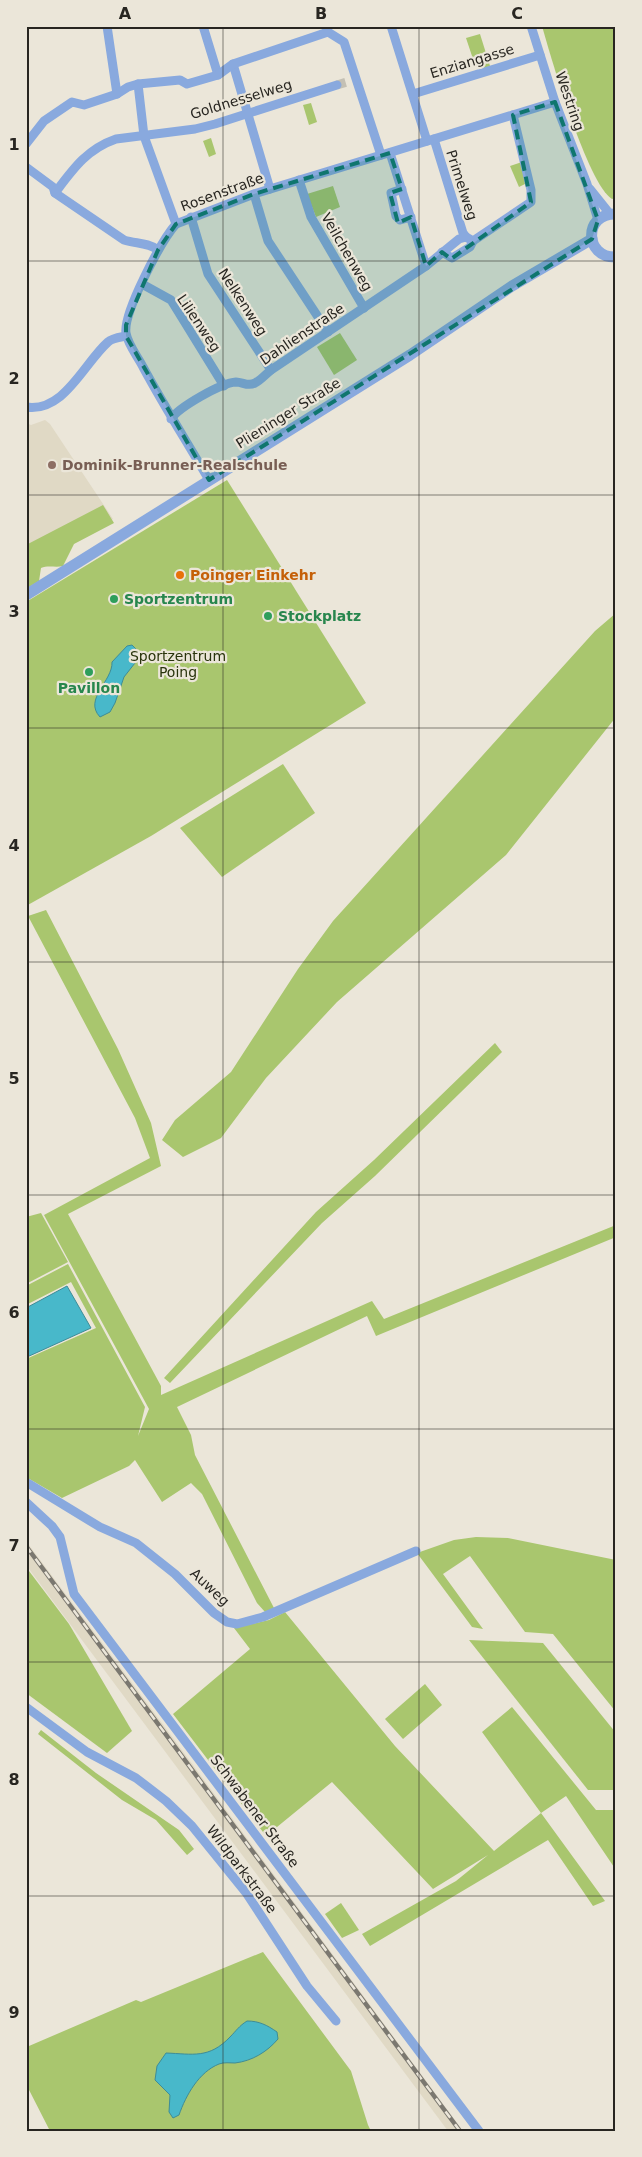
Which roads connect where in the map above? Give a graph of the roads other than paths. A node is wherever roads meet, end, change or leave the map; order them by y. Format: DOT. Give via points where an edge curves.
graph roads {
  1 [pos="107,26"];
  2 [pos="203,26"];
  3 [pos="391,26"];
  4 [pos="531,26"];
  5 [pos="327,29"];
  6 [pos="540,55"];
  7 [pos="233,64"];
  8 [pos="218,76"];
  9 [pos="138,84"];
  10 [pos="337,84"];
  11 [pos="117,94"];
  12 [pos="412,94"];
  13 [pos="555,102"];
  14 [pos="249,112"];
  15 [pos="514,115"];
  16 [pos="144,136"];
  17 [pos="430,140"];
  18 [pos="26,144"];
  19 [pos="390,153"];
  20 [pos="380,156"];
  21 [pos="26,167"];
  22 [pos="299,180"];
  23 [pos="587,184"];
  24 [pos="270,190"];
  25 [pos="402,190"];
  26 [pos="55,194"];
  27 [pos="254,194"];
  28 [pos="613,214"];
  29 [pos="191,217"];
  30 [pos="411,218"];
  31 [pos="598,220"];
  32 [pos="176,224"];
  33 [pos="470,239"];
  34 [pos="592,239"];
  35 [pos="158,250"];
  36 [pos="600,252"];
  37 [pos="564,256"];
  38 [pos="616,257"];
  39 [pos="426,266"];
  40 [pos="142,284"];
  41 [pos="364,308"];
  42 [pos="328,332"];
  43 [pos="126,336"];
  44 [pos="271,370"];
  45 [pos="224,386"];
  46 [pos="26,407"];
  47 [pos="171,419"];
  48 [pos="209,480"];
  49 [pos="26,595"];
  50 [pos="26,1482"];
  51 [pos="26,1502"];
  52 [pos="416,1551"];
  53 [pos="26,1708"];
  54 [pos="336,2021"];
  55 [pos="480,2131"];
  1 -- 11 [label="street"];
  2 -- 8 [label="street"];
  3 -- 12 [label="street, Primelweg"];
  4 -- 6 [label="street, Westring"];
  5 -- 7 [label="street"];
  5 -- 20 [label="street" via="344,42 351,80"];
  6 -- 12 [label="street, Enziangasse"];
  6 -- 13 [label="street, Westring"];
  7 -- 8 [label="street"];
  7 -- 14 [label="street"];
  8 -- 9 [label="street" via="187,84 180,80"];
  9 -- 11 [label="street"];
  9 -- 16 [label="street"];
  10 -- 14 [label="street, Goldnesselweg"];
  11 -- 18 [label="street" via="84,105 72,102 44,121"];
  12 -- 17 [label="street, Primelweg"];
  13 -- 15 [label="street, Rosenstraße"];
  13 -- 23 [label="street, Westring"];
  14 -- 16 [label="street, Goldnesselweg" via="195,129"];
  14 -- 24 [label="street"];
  15 -- 17 [label="street, Rosenstraße"];
  15 -- 33 [label="street, Dahlienstraße" via="531,202"];
  16 -- 26 [label="street, Goldnesselweg" via="116,139 93,149 76,165"];
  16 -- 32 [label="street"];
  17 -- 19 [label="street, Rosenstraße"];
  17 -- 33 [label="street, Primelweg" via="463,233"];
  19 -- 20 [label="street, Rosenstraße"];
  19 -- 25 [label="street"];
  20 -- 22 [label="street, Rosenstraße"];
  21 -- 26 [label="street" via="53,186"];
  22 -- 24 [label="street, Rosenstraße"];
  22 -- 41 [label="street, Veilchenweg" via="311,217"];
  23 -- 28 [label="street, Westring"];
  23 -- 31 [label="street, Westring"];
  24 -- 27 [label="street, Rosenstraße"];
  25 -- 30 [label="street"];
  25 -- 30 [label="street" via="391,193 396,216 400,220"];
  26 -- 35 [label="street" via="124,240 144,243"];
  27 -- 29 [label="street, Rosenstraße"];
  27 -- 42 [label="street" via="268,241"];
  28 -- 31 [label="street"];
  29 -- 32 [label="street, Rosenstraße"];
  29 -- 44 [label="street, Nelkenweg" via="208,274"];
  30 -- 39 [label="street"];
  31 -- 34 [label="street" via="593,226"];
  32 -- 35 [label="street, Rosenstraße"];
  33 -- 39 [label="street, Dahlienstraße" via="470,247 452,258 442,252"];
  34 -- 36 [label="street"];
  34 -- 37 [label="street, Plieninger Straße"];
  35 -- 40 [label="street, Rosenstraße"];
  36 -- 37 [label="street, Plieninger Straße"];
  36 -- 38 [label="street, Plieninger Straße"];
  37 -- 48 [label="street, Plieninger Straße"];
  39 -- 41 [label="street, Dahlienstraße"];
  40 -- 43 [label="street, Rosenstraße" via="127,315"];
  40 -- 45 [label="street, Lilienweg" via="171,300"];
  41 -- 42 [label="street, Dahlienstraße"];
  42 -- 44 [label="street, Dahlienstraße"];
  43 -- 46 [label="street" via="109,340 58,398 40,408"];
  43 -- 47 [label="street"];
  44 -- 45 [label="street, Dahlienstraße" via="255,383 235,382"];
  45 -- 47 [label="street, Dahlienstraße" via="177,411"];
  47 -- 48 [label="street"];
  48 -- 49 [label="street, Plieninger Straße"];
  50 -- 52 [label="street, Auweg" via="100,1527 136,1543 175,1574 214,1613 227,1622 237,1624 263,1617"];
  51 -- 55 [label="street, Schwabener Straße" via="60,1537 70,1582 78,1600"];
  53 -- 54 [label="street, Wildparkstraße" via="87,1752 136,1778 192,1826 247,1894 307,1986"];
}
